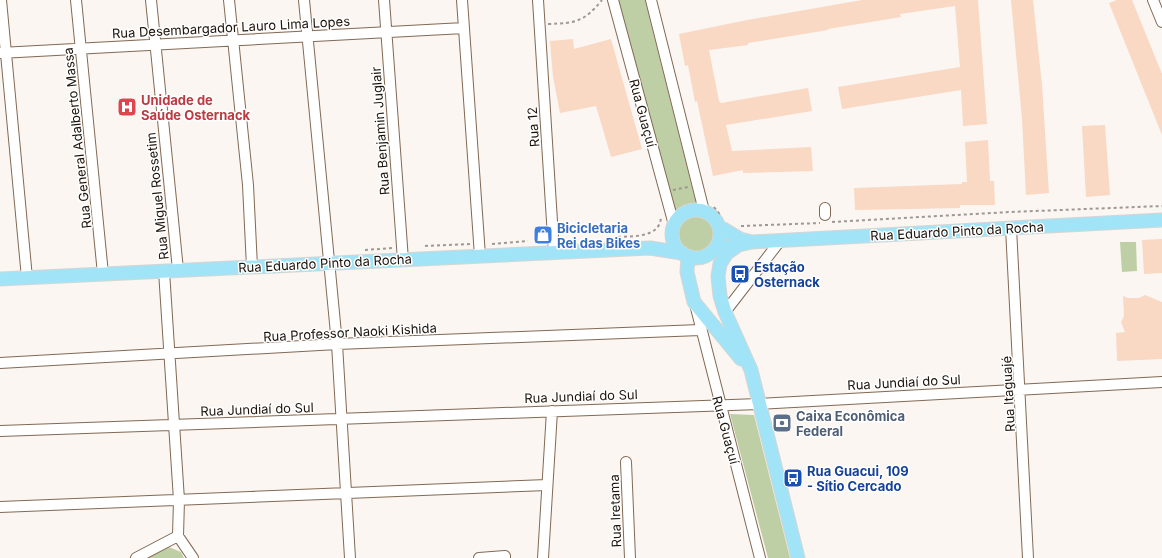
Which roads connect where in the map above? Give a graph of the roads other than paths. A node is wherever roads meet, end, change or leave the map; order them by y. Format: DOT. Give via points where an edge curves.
graph roads {
  1 [pos="2,0"];
  2 [pos="76,0"];
  3 [pos="151,0"];
  4 [pos="229,0"];
  5 [pos="304,0"];
  6 [pos="384,0"];
  7 [pos="462,0"];
  8 [pos="538,0"];
  9 [pos="613,0"];
  10 [pos="651,0"];
  11 [pos="1153,0"];
  12 [pos="1162,22"];
  13 [pos="464,28"];
  14 [pos="386,32"];
  15 [pos="308,36"];
  16 [pos="233,40"];
  17 [pos="155,44"];
  18 [pos="81,48"];
  19 [pos="3,53"];
  20 [pos="707,206"];
  21 [pos="1162,220"];
  22 [pos="721,222"];
  23 [pos="673,228"];
  24 [pos="1011,228"];
  25 [pos="780,241"];
  26 [pos="747,243"];
  27 [pos="650,248"];
  28 [pos="712,252"];
  29 [pos="554,253"];
  30 [pos="685,254"];
  31 [pos="480,256"];
  32 [pos="403,260"];
  33 [pos="329,263"];
  34 [pos="252,267"];
  35 [pos="178,270"];
  36 [pos="718,270"];
  37 [pos="164,271"];
  38 [pos="103,274"];
  39 [pos="27,278"];
  40 [pos="0,279"];
  41 [pos="694,302"];
  42 [pos="725,312"];
  43 [pos="700,330"];
  44 [pos="337,344"];
  45 [pos="170,354"];
  46 [pos="0,363"];
  47 [pos="751,370"];
  48 [pos="1162,382"];
  49 [pos="1021,389"];
  50 [pos="720,404"];
  51 [pos="759,404"];
  52 [pos="552,411"];
  53 [pos="342,419"];
  54 [pos="173,425"];
  55 [pos="0,431"];
  56 [pos="626,462"];
  57 [pos="547,485"];
  58 [pos="346,493"];
  59 [pos="179,500"];
  60 [pos="0,507"];
  61 [pos="178,536"];
  62 [pos="505,557"];
  63 [pos="136,558"];
  64 [pos="193,558"];
  65 [pos="350,558"];
  66 [pos="479,558"];
  67 [pos="543,558"];
  68 [pos="630,558"];
  69 [pos="760,558"];
  70 [pos="798,558"];
  71 [pos="1028,558"];
  1 -- 19 [label="street"];
  2 -- 18 [label="street, Rua General Adalberto Massa"];
  3 -- 17 [label="street, Rua Miguel Rossetim"];
  4 -- 16 [label="street"];
  5 -- 15 [label="street"];
  6 -- 14 [label="street, Rua Benjamin Juglair"];
  7 -- 13 [label="street"];
  8 -- 29 [label="street, Rua 12"];
  9 -- 23 [label="street, Rua Guaçuí"];
  10 -- 20 [label="street"];
  11 -- 12 [label="street"];
  13 -- 14 [label="street, Rua Desembargador Lauro Lima Lopes"];
  13 -- 31 [label="street"];
  14 -- 15 [label="street, Rua Desembargador Lauro Lima Lopes"];
  14 -- 32 [label="street, Rua Benjamin Juglair"];
  15 -- 16 [label="street, Rua Desembargador Lauro Lima Lopes"];
  15 -- 33 [label="street"];
  16 -- 17 [label="street, Rua Desembargador Lauro Lima Lopes"];
  16 -- 34 [label="street" via="248,185"];
  17 -- 18 [label="street, Rua Desembargador Lauro Lima Lopes"];
  17 -- 35 [label="street, Rua Miguel Rossetim"];
  18 -- 19 [label="street, Rua Desembargador Lauro Lima Lopes"];
  18 -- 38 [label="street, Rua General Adalberto Massa"];
  19 -- 39 [label="street"];
  20 -- 22 [label="main road" via="716,220"];
  20 -- 23 [label="main road" via="683,214"];
  21 -- 24 [label="main road, Rua Eduardo Pinto da Rocha"];
  22 -- 26 [label="main road, Rua Eduardo Pinto da Rocha"];
  22 -- 28 [label="main road" via="721,235"];
  23 -- 27 [label="main road"];
  23 -- 30 [label="main road" via="674,242"];
  24 -- 25 [label="main road, Rua Eduardo Pinto da Rocha"];
  24 -- 49 [label="street, Rua Itaguajé"];
  25 -- 26 [label="main road, Rua Eduardo Pinto da Rocha"];
  25 -- 42 [label="street"];
  26 -- 28 [label="main road, Rua Eduardo Pinto da Rocha"];
  26 -- 36 [label="main road" via="727,254"];
  27 -- 29 [label="main road, Rua Eduardo Pinto da Rocha"];
  27 -- 30 [label="main road, Rua Eduardo Pinto da Rocha"];
  28 -- 30 [label="main road" via="702,257"];
  28 -- 36 [label="main road, Rua Guaçuí"];
  29 -- 31 [label="main road, Rua Eduardo Pinto da Rocha"];
  30 -- 41 [label="main road, Rua Guaçuí"];
  31 -- 32 [label="main road, Rua Eduardo Pinto da Rocha"];
  32 -- 33 [label="main road, Rua Eduardo Pinto da Rocha"];
  33 -- 34 [label="main road, Rua Eduardo Pinto da Rocha"];
  33 -- 44 [label="street"];
  34 -- 35 [label="main road, Rua Eduardo Pinto da Rocha"];
  35 -- 37 [label="main road, Rua Eduardo Pinto da Rocha"];
  36 -- 42 [label="main road, Rua Guaçuí"];
  37 -- 38 [label="main road, Rua Eduardo Pinto da Rocha"];
  37 -- 45 [label="street, Rua Miguel Rossetim"];
  38 -- 39 [label="main road, Rua Eduardo Pinto da Rocha"];
  39 -- 40 [label="main road, Rua Eduardo Pinto da Rocha"];
  41 -- 42 [label="main road" via="710,315"];
  41 -- 43 [label="street, Rua Guaçuí"];
  41 -- 47 [label="main road, Rua Guaçuí"];
  42 -- 47 [label="main road, Rua Guaçuí"];
  43 -- 44 [label="street, Rua Professor Naoki Kishida"];
  43 -- 50 [label="street, Rua Guaçuí"];
  44 -- 45 [label="street, Rua Professor Naoki Kishida"];
  44 -- 53 [label="street"];
  45 -- 46 [label="street, Rua Professor Naoki Kishida"];
  45 -- 54 [label="street, Rua Miguel Rossetim"];
  47 -- 51 [label="main road, Rua Guaçuí"];
  48 -- 49 [label="street, Rua Jundiaí do Sul"];
  49 -- 51 [label="street, Rua Jundiaí do Sul"];
  49 -- 71 [label="street, Rua Itaguajé"];
  50 -- 51 [label="street, Rua Jundiaí do Sul"];
  50 -- 52 [label="street, Rua Jundiaí do Sul"];
  50 -- 69 [label="street, Rua Guaçuí"];
  51 -- 70 [label="main road, Rua Guaçuí"];
  52 -- 53 [label="street, Rua Jundiaí do Sul"];
  52 -- 57 [label="street"];
  53 -- 54 [label="street, Rua Jundiaí do Sul"];
  53 -- 58 [label="street"];
  54 -- 55 [label="street, Rua Jundiaí do Sul"];
  54 -- 59 [label="street, Rua Miguel Rossetim"];
  56 -- 68 [label="street, Rua Iretama"];
  57 -- 58 [label="street"];
  57 -- 67 [label="street"];
  58 -- 59 [label="street"];
  58 -- 65 [label="street"];
  59 -- 60 [label="street"];
  59 -- 61 [label="street, Rua Miguel Rossetim"];
  61 -- 63 [label="street"];
  61 -- 64 [label="street"];
  62 -- 66 [label="street"];
}
